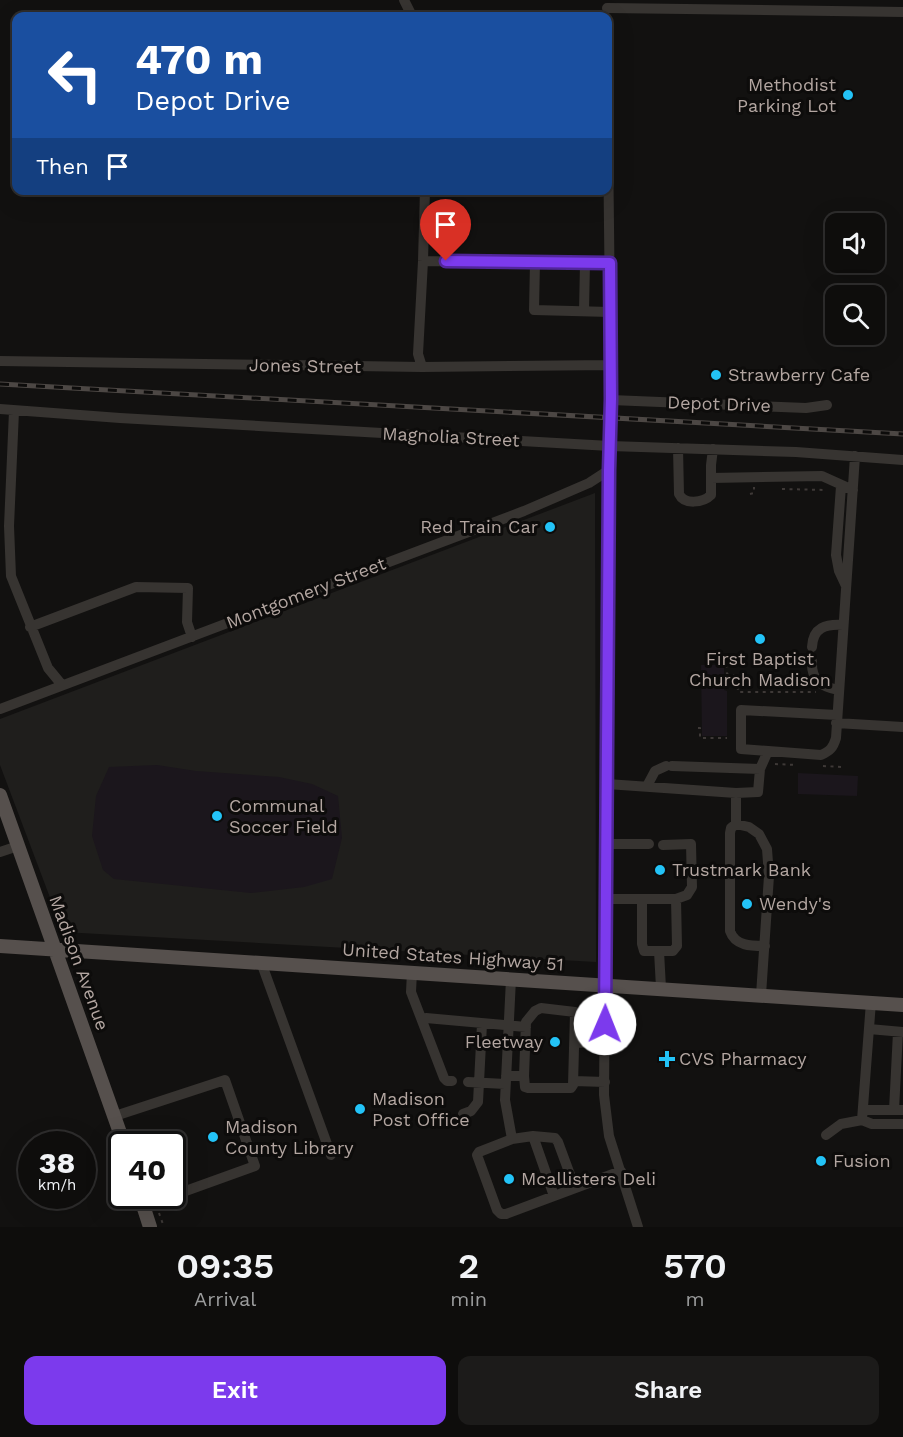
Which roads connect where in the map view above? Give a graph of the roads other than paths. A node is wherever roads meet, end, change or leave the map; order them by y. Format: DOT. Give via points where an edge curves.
graph roads {
  1 [pos="608,8"];
  2 [pos="903,12"];
  3 [pos="425,195"];
  4 [pos="609,195"];
  5 [pos="423,261"];
  6 [pos="535,262"];
  7 [pos="585,263"];
  8 [pos="610,263"];
  9 [pos="584,312"];
  10 [pos="610,312"];
  11 [pos="0,361"];
  12 [pos="611,365"];
  13 [pos="422,368"];
  14 [pos="611,399"];
  15 [pos="827,405"];
  16 [pos="0,410"];
  17 [pos="14,411"];
  18 [pos="610,446"];
  19 [pos="678,448"];
  20 [pos="712,449"];
  21 [pos="855,456"];
  22 [pos="903,460"];
  23 [pos="609,470"];
  24 [pos="711,478"];
  25 [pos="837,488"];
  26 [pos="853,490"];
  27 [pos="4,526"];
  28 [pos="11,576"];
  29 [pos="0,580"];
  30 [pos="846,586"];
  31 [pos="843,625"];
  32 [pos="30,627"];
  33 [pos="192,637"];
  34 [pos="812,647"];
  35 [pos="812,661"];
  36 [pos="62,685"];
  37 [pos="838,690"];
  38 [pos="0,709"];
  39 [pos="836,719"];
  40 [pos="903,727"];
  41 [pos="768,751"];
  42 [pos="760,769"];
  43 [pos="606,784"];
  44 [pos="647,786"];
  45 [pos="736,793"];
  46 [pos="0,795"];
  47 [pos="736,824"];
  48 [pos="606,844"];
  49 [pos="649,844"];
  50 [pos="663,844"];
  51 [pos="18,846"];
  52 [pos="0,852"];
  53 [pos="606,898"];
  54 [pos="642,899"];
  55 [pos="676,899"];
  56 [pos="0,946"];
  57 [pos="765,946"];
  58 [pos="55,948"];
  59 [pos="659,951"];
  60 [pos="261,962"];
  61 [pos="412,972"];
  62 [pos="511,979"];
  63 [pos="606,985"];
  64 [pos="661,988"];
  65 [pos="761,995"];
  66 [pos="871,1002"];
  67 [pos="903,1005"];
  68 [pos="422,1020"];
  69 [pos="482,1024"];
  70 [pos="508,1026"];
  71 [pos="526,1028"];
  72 [pos="869,1029"];
  73 [pos="900,1032"];
  74 [pos="575,1042"];
  75 [pos="605,1044"];
  76 [pos="524,1076"];
  77 [pos="506,1080"];
  78 [pos="574,1081"];
  79 [pos="452,1082"];
  80 [pos="468,1082"];
  81 [pos="604,1082"];
  82 [pos="479,1083"];
  83 [pos="898,1110"];
  84 [pos="463,1114"];
  85 [pos="863,1115"];
  86 [pos="115,1116"];
  87 [pos="903,1124"];
  88 [pos="120,1131"];
  89 [pos="826,1135"];
  90 [pos="532,1136"];
  91 [pos="512,1139"];
  92 [pos="331,1155"];
  93 [pos="621,1171"];
  94 [pos="186,1187"];
  95 [pos="575,1188"];
  96 [pos="554,1196"];
  97 [pos="144,1209"];
  98 [pos="150,1227"];
  99 [pos="638,1227"];
  1 -- 2 [label="street"];
  3 -- 5 [label="street"];
  4 -- 8 [label="street"];
  5 -- 6 [label="street"];
  5 -- 13 [label="street" via="418,354"];
  6 -- 7 [label="street"];
  6 -- 9 [label="street" via="534,310"];
  7 -- 8 [label="street"];
  7 -- 9 [label="street"];
  8 -- 10 [label="street"];
  9 -- 10 [label="street"];
  10 -- 12 [label="street"];
  11 -- 13 [label="street, Jones Street"];
  12 -- 13 [label="street, Jones Street"];
  12 -- 14 [label="street"];
  14 -- 15 [label="street, Depot Drive" via="806,408"];
  14 -- 18 [label="street"];
  16 -- 17 [label="street, Magnolia Street"];
  17 -- 18 [label="street, Magnolia Street"];
  17 -- 27 [label="street"];
  18 -- 19 [label="street, Magnolia Street"];
  18 -- 23 [label="street"];
  19 -- 20 [label="street, Magnolia Street"];
  19 -- 24 [label="street" via="681,499 708,499"];
  20 -- 21 [label="street, Magnolia Street"];
  20 -- 24 [label="street"];
  21 -- 22 [label="street, Magnolia Street"];
  21 -- 26 [label="street"];
  23 -- 33 [label="street, Montgomery Street" via="590,483 524,511"];
  23 -- 43 [label="street"];
  24 -- 25 [label="street" via="822,476"];
  25 -- 26 [label="street"];
  25 -- 30 [label="street" via="836,559"];
  26 -- 30 [label="street"];
  27 -- 28 [label="street"];
  28 -- 29 [label="street"];
  28 -- 32 [label="street"];
  30 -- 31 [label="street"];
  31 -- 34 [label="street" via="823,626 816,632"];
  31 -- 37 [label="street"];
  32 -- 33 [label="street" via="136,586 188,588 187,622"];
  32 -- 36 [label="street" via="48,668"];
  33 -- 36 [label="street, Montgomery Street"];
  35 -- 37 [label="street" via="814,679"];
  36 -- 38 [label="street, Montgomery Street"];
  37 -- 39 [label="street"];
  39 -- 40 [label="street"];
  39 -- 41 [label="street" via="834,747 828,752 821,755"];
  39 -- 41 [label="street" via="741,711 741,749"];
  41 -- 42 [label="street"];
  42 -- 44 [label="street" via="669,766 655,771"];
  42 -- 45 [label="street" via="758,792"];
  43 -- 44 [label="street"];
  43 -- 48 [label="street"];
  44 -- 45 [label="street"];
  45 -- 47 [label="street"];
  46 -- 51 [label="main road, Madison Avenue"];
  47 -- 57 [label="street" via="754,830 767,849"];
  47 -- 57 [label="street" via="730,833 730,931 741,943"];
  48 -- 49 [label="street"];
  48 -- 53 [label="street"];
  50 -- 55 [label="street" via="691,844 692,887 687,895"];
  51 -- 52 [label="street"];
  51 -- 58 [label="main road, Madison Avenue"];
  53 -- 54 [label="street"];
  53 -- 63 [label="street"];
  54 -- 55 [label="street"];
  54 -- 59 [label="street" via="644,951"];
  55 -- 59 [label="street" via="677,946 673,951"];
  56 -- 58 [label="main road, United States Highway 51"];
  57 -- 65 [label="street"];
  58 -- 60 [label="main road, United States Highway 51"];
  58 -- 86 [label="main road, Madison Avenue"];
  59 -- 64 [label="street"];
  60 -- 61 [label="main road, United States Highway 51"];
  60 -- 92 [label="street"];
  61 -- 62 [label="main road, United States Highway 51"];
  61 -- 68 [label="street" via="411,992"];
  62 -- 63 [label="main road, United States Highway 51"];
  62 -- 70 [label="street"];
  63 -- 64 [label="main road, United States Highway 51"];
  63 -- 75 [label="street"];
  64 -- 65 [label="main road, United States Highway 51"];
  65 -- 66 [label="main road, United States Highway 51"];
  66 -- 67 [label="main road, United States Highway 51"];
  66 -- 72 [label="street"];
  68 -- 69 [label="street"];
  68 -- 79 [label="street" via="444,1078"];
  69 -- 70 [label="street"];
  69 -- 82 [label="street"];
  70 -- 71 [label="street"];
  70 -- 77 [label="street"];
  71 -- 74 [label="street" via="526,1022 538,1009 573,1010"];
  71 -- 76 [label="street"];
  72 -- 73 [label="street"];
  72 -- 85 [label="street"];
  73 -- 83 [label="street"];
  74 -- 75 [label="street"];
  74 -- 78 [label="street"];
  75 -- 81 [label="street"];
  76 -- 77 [label="street"];
  76 -- 78 [label="street" via="528,1088 568,1090"];
  77 -- 82 [label="street"];
  77 -- 91 [label="street"];
  78 -- 81 [label="street"];
  80 -- 82 [label="street"];
  81 -- 93 [label="street" via="609,1136"];
  82 -- 84 [label="street" via="477,1106"];
  83 -- 85 [label="street"];
  85 -- 87 [label="street" via="872,1124"];
  85 -- 89 [label="street"];
  86 -- 88 [label="main road, Madison Avenue"];
  86 -- 94 [label="street" via="225,1080 255,1166"];
  90 -- 91 [label="street"];
  90 -- 95 [label="street" via="550,1137 558,1142"];
  90 -- 96 [label="street"];
  91 -- 96 [label="street" via="477,1155 497,1210 506,1214"];
  93 -- 95 [label="street"];
  93 -- 99 [label="street"];
  95 -- 96 [label="street"];
  97 -- 98 [label="main road"];
}
